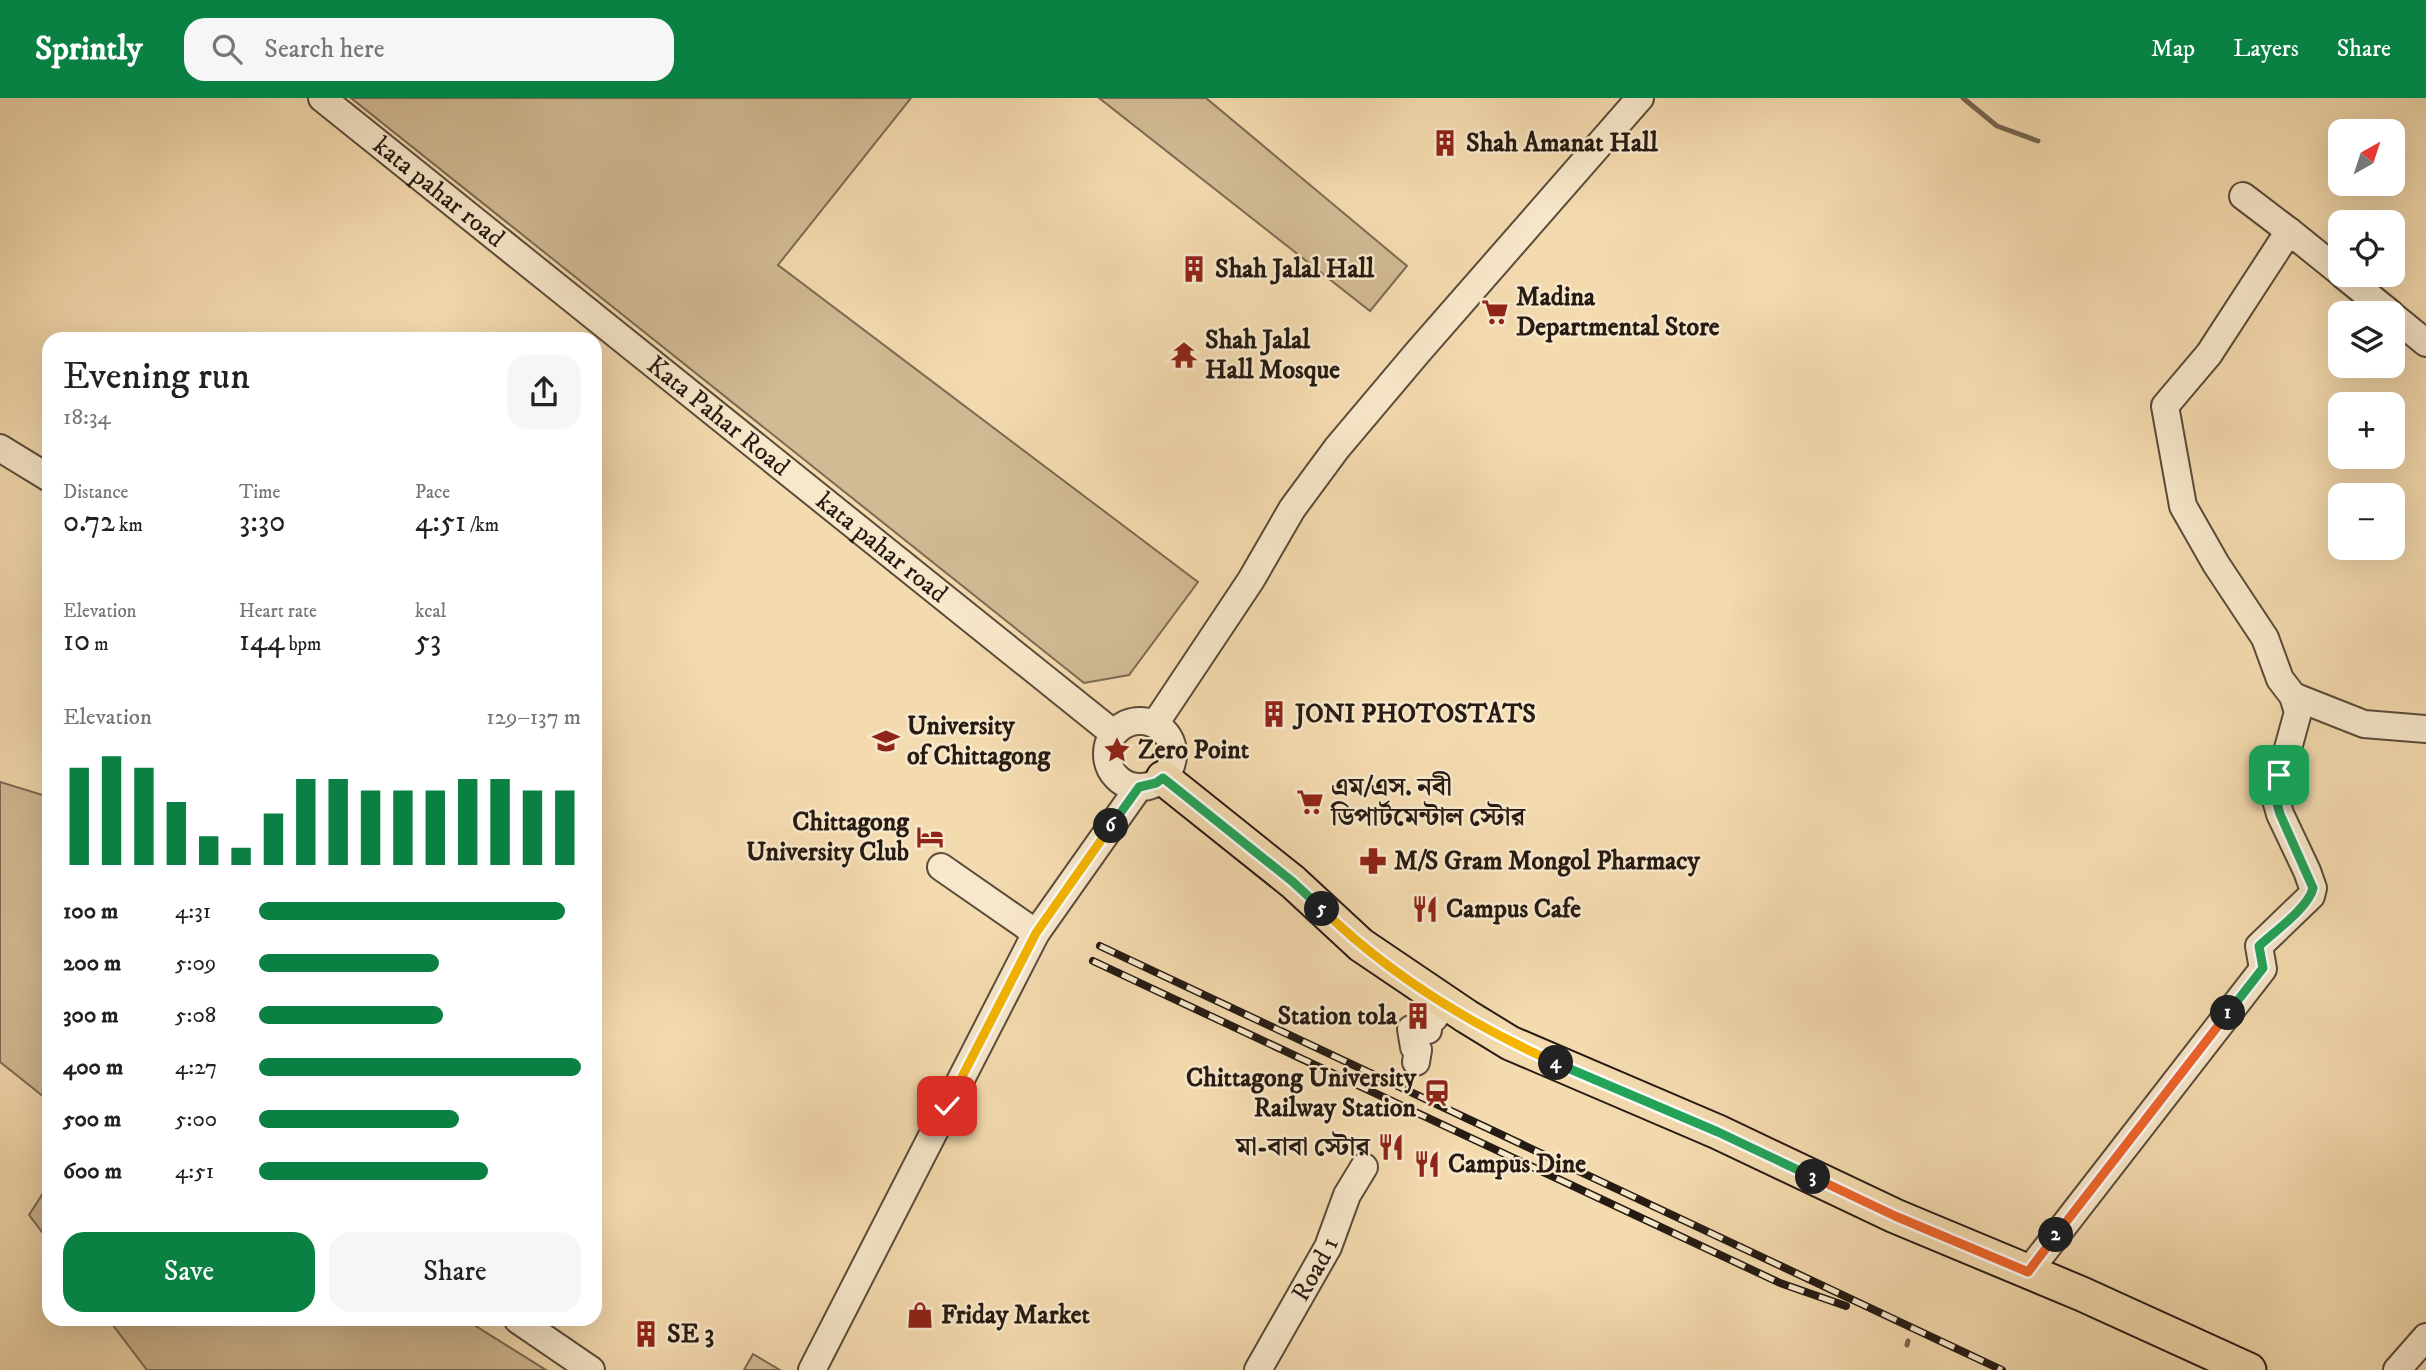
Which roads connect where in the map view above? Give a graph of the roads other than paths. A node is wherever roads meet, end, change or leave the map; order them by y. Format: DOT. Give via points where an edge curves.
graph roads {
  1 [pos="321,98"];
  2 [pos="1640,98"];
  3 [pos="2243,196"];
  4 [pos="2289,231"];
  5 [pos="2328,262"];
  6 [pos="2358,287"];
  7 [pos="2375,301"];
  8 [pos="2405,326"];
  9 [pos="2426,343"];
  10 [pos="0,448"];
  11 [pos="42,474"];
  12 [pos="2293,696"];
  13 [pos="1082,708"];
  14 [pos="1154,724"];
  15 [pos="2426,730"];
  16 [pos="1114,733"];
  17 [pos="1151,782"];
  18 [pos="941,867"];
  19 [pos="1036,933"];
  20 [pos="1434,996"];
  21 [pos="1416,1062"];
  22 [pos="1364,1167"];
  23 [pos="2028,1272"];
  24 [pos="527,1326"];
  25 [pos="2426,1337"];
  26 [pos="816,1369"];
  27 [pos="591,1370"];
  28 [pos="1258,1370"];
  29 [pos="2249,1370"];
  30 [pos="2397,1370"];
  1 -- 13 [label="street, kata pahar road"];
  1 -- 16 [label="street, Kata Pahar Road"];
  2 -- 14 [label="street" via="1337,448 1292,509 1251,580"];
  3 -- 4 [label="street"];
  4 -- 5 [label="street"];
  4 -- 12 [label="street" via="2209,354 2165,405 2183,506 2265,638 2280,679"];
  6 -- 7 [label="street"];
  8 -- 9 [label="street"];
  10 -- 11 [label="street"];
  12 -- 15 [label="street" via="2364,724"];
  12 -- 23 [label="street" via="2298,712 2275,796 2307,871 2311,896 2259,946 2263,968"];
  14 -- 16 [label="street" via="1137,720"];
  14 -- 17 [label="street" via="1170,738 1173,749 1169,769"];
  16 -- 17 [label="street" via="1108,742 1108,762 1119,779 1128,785"];
  17 -- 19 [label="street"];
  17 -- 20 [label="main road" via="1293,882 1361,945"];
  18 -- 19 [label="street"];
  19 -- 26 [label="street"];
  20 -- 21 [label="street" via="1436,1017 1428,1030 1412,1029"];
  20 -- 23 [label="main road" via="1510,1042"];
  22 -- 28 [label="street, Road 1" via="1347,1195 1328,1247"];
  23 -- 29 [label="main road"];
  24 -- 27 [label="street"];
  25 -- 30 [label="street"];
}
